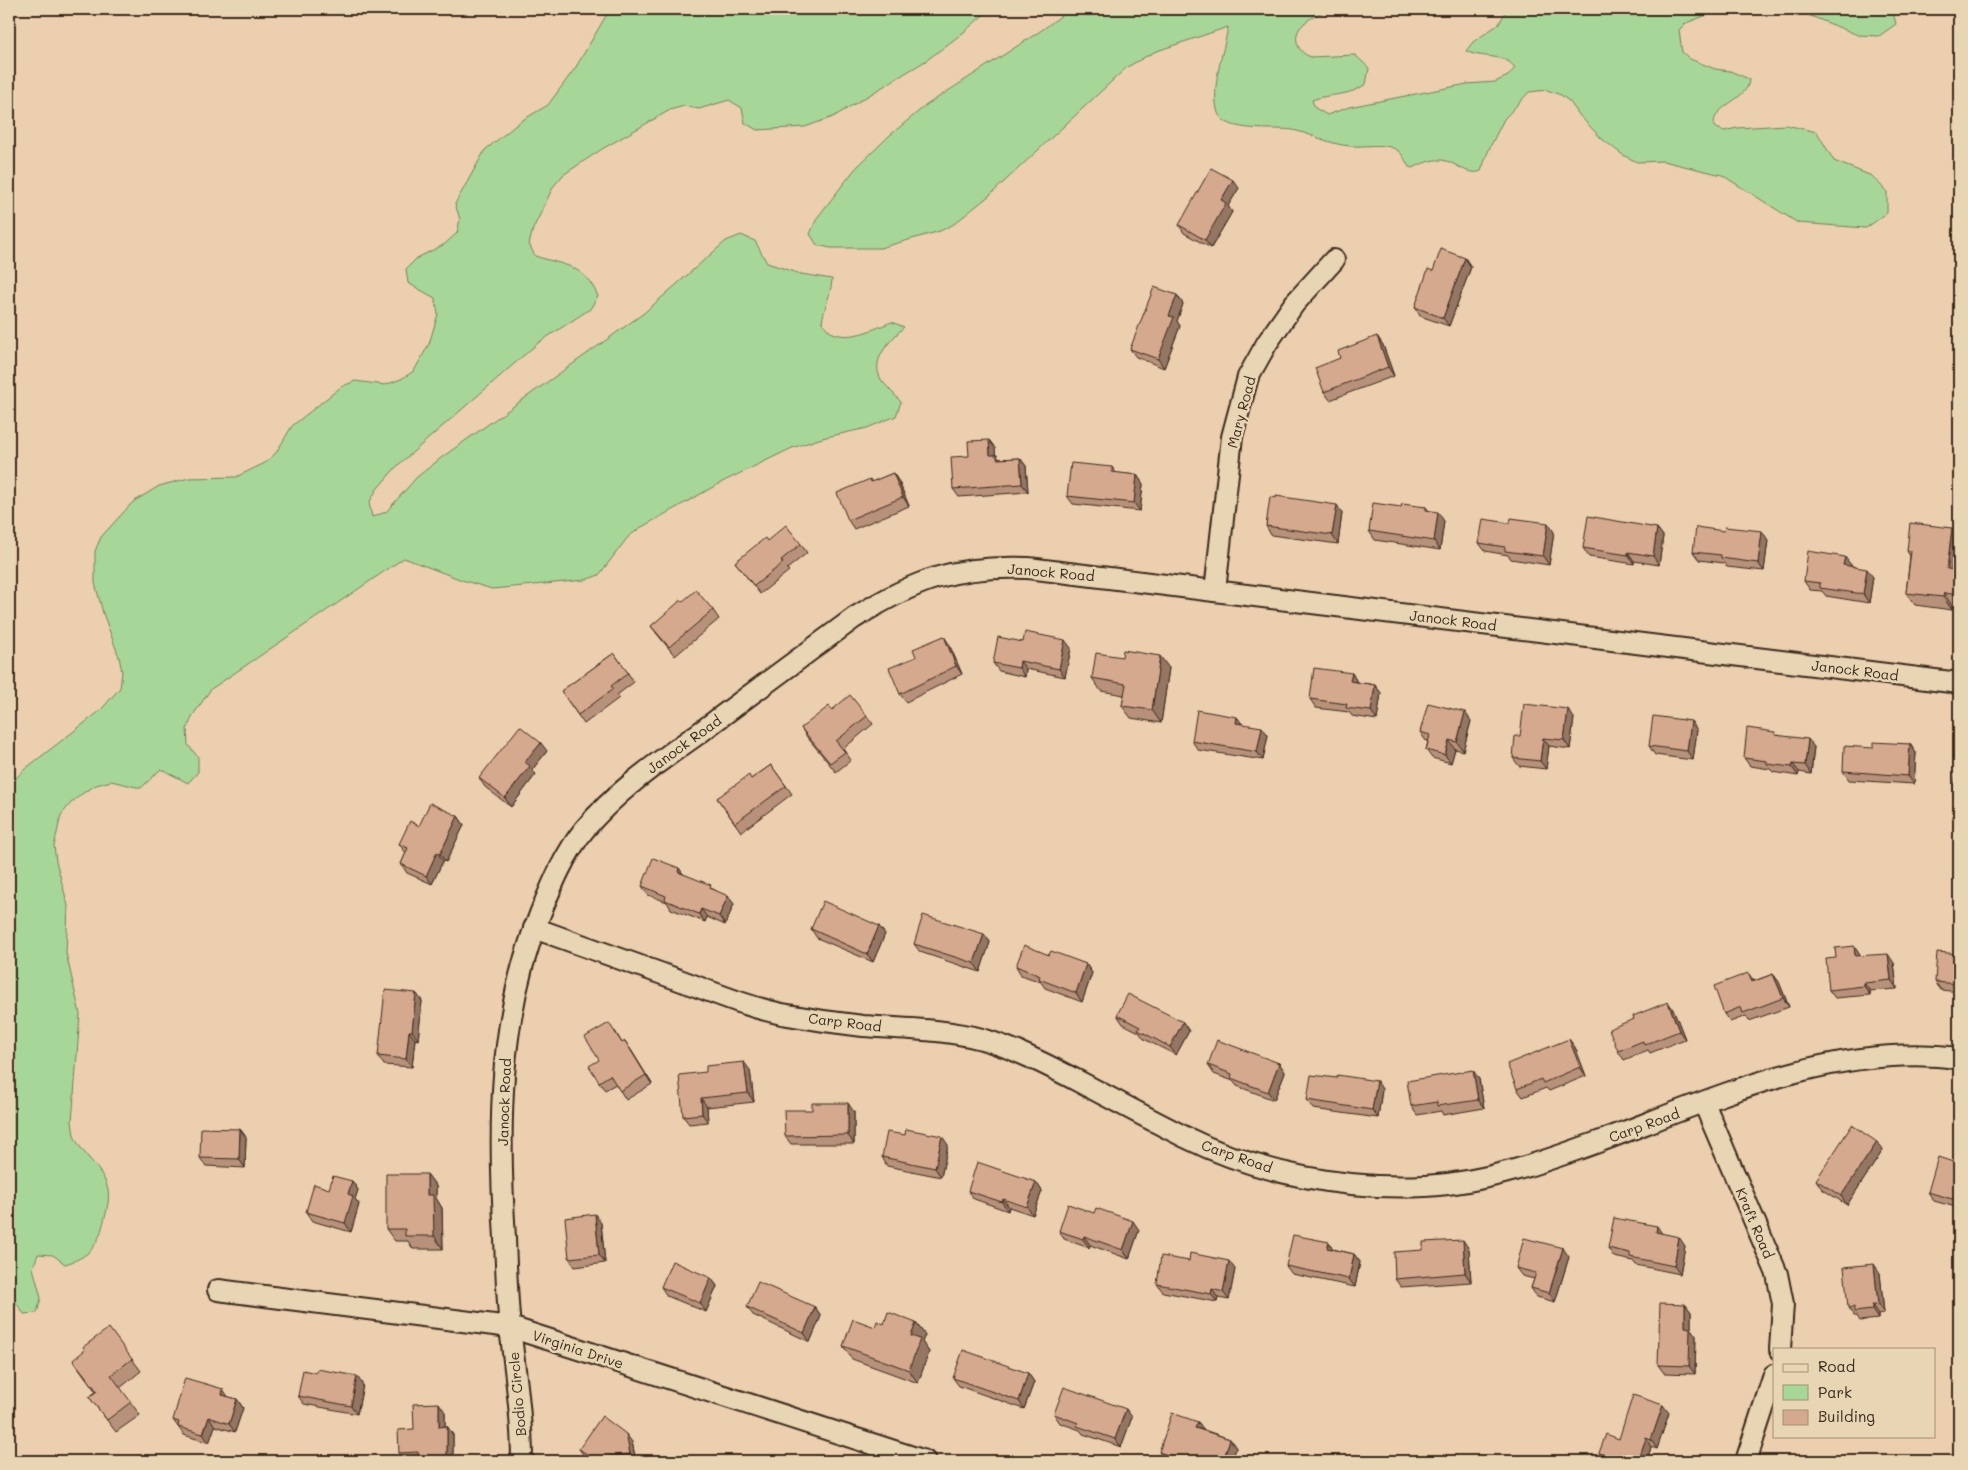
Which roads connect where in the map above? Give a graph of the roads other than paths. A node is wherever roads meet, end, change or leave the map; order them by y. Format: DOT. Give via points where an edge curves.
graph roads {
  1 [pos="1334,260"];
  2 [pos="1215,591"];
  3 [pos="1959,683"];
  4 [pos="534,928"];
  5 [pos="1959,1058"];
  6 [pos="1704,1102"];
  7 [pos="218,1290"];
  8 [pos="510,1327"];
  9 [pos="1780,1348"];
  10 [pos="1773,1378"];
  11 [pos="522,1461"];
  12 [pos="925,1461"];
  13 [pos="1746,1461"];
  1 -- 2 [label="street, Mary Road" via="1294,304 1248,377 1232,437"];
  2 -- 3 [label="street, Janock Road"];
  2 -- 4 [label="street, Janock Road" via="1008,567 952,572 902,590 854,618 637,778 583,832 565,858"];
  4 -- 6 [label="street, Carp Road" via="776,1012 861,1026 949,1032 982,1039 1040,1061 1205,1146 1247,1162 1303,1177 1388,1186 1427,1186 1466,1180 1532,1166"];
  4 -- 8 [label="street, Janock Road" via="514,1001 503,1081 501,1176"];
  5 -- 6 [label="street, Carp Road" via="1883,1056 1781,1075"];
  6 -- 9 [label="street, Kraft Road" via="1777,1274 1783,1304"];
  7 -- 8 [label="street, Virginia Drive"];
  8 -- 11 [label="street, Bodio Circle"];
  8 -- 12 [label="street, Virginia Drive"];
  10 -- 13 [label="street"];
}
